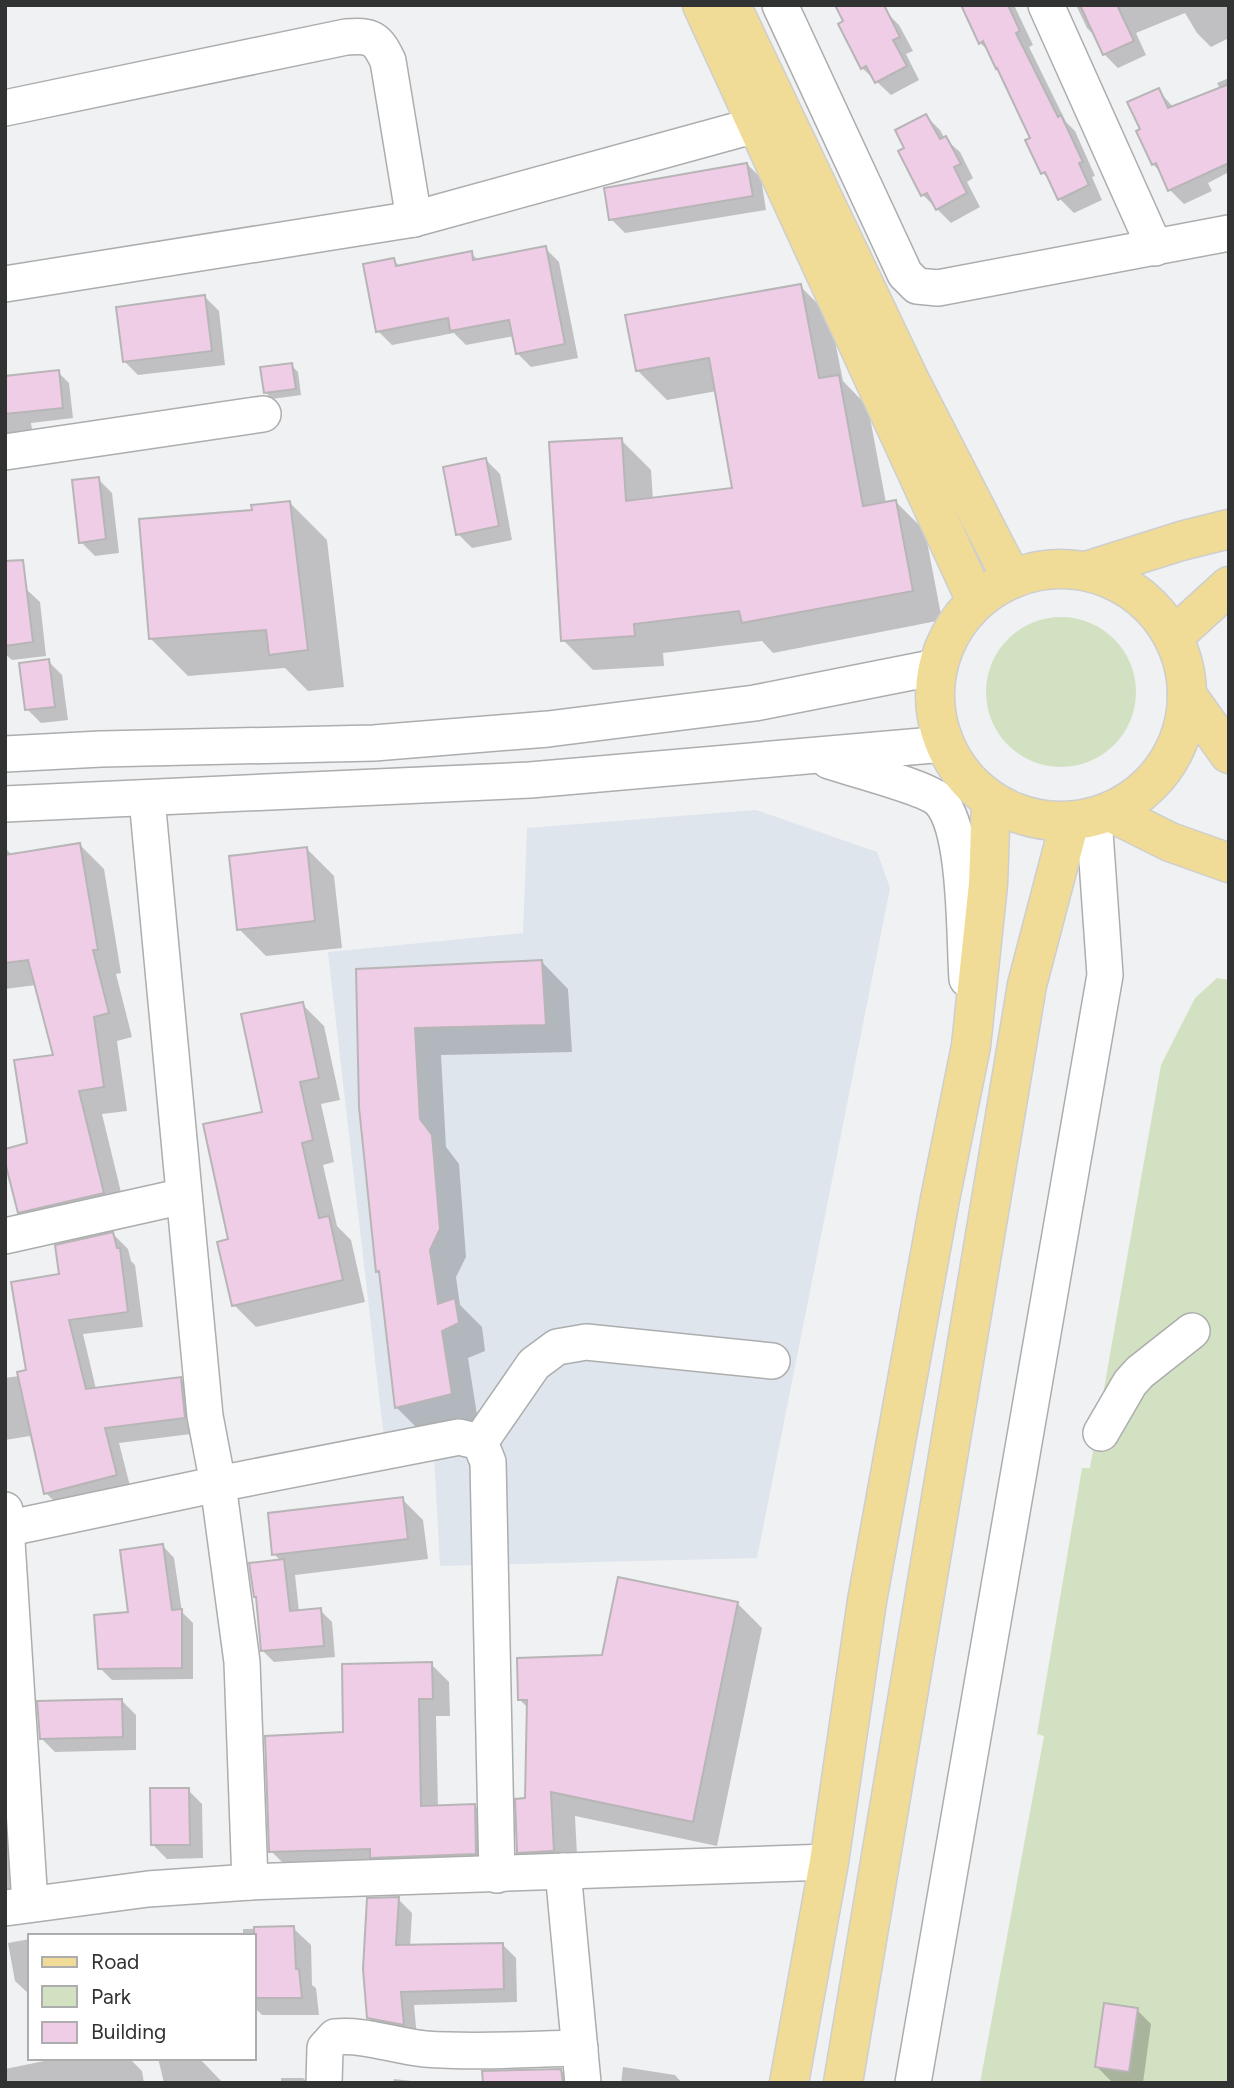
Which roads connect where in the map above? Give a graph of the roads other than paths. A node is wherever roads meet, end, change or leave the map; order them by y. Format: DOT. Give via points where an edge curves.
graph roads {
  1 [pos="702,5"];
  2 [pos="732,5"];
  3 [pos="780,5"];
  4 [pos="1046,5"];
  5 [pos="5,108"];
  6 [pos="770,121"];
  7 [pos="414,219"];
  8 [pos="1229,233"];
  9 [pos="1155,248"];
  10 [pos="5,284"];
  11 [pos="263,414"];
  12 [pos="5,452"];
  13 [pos="1229,529"];
  14 [pos="1086,571"];
  15 [pos="1012,579"];
  16 [pos="1229,586"];
  17 [pos="976,601"];
  18 [pos="1173,637"];
  19 [pos="937,667"];
  20 [pos="1187,695"];
  21 [pos="945,744"];
  22 [pos="5,754"];
  23 [pos="1229,754"];
  24 [pos="813,756"];
  25 [pos="147,799"];
  26 [pos="991,801"];
  27 [pos="5,804"];
  28 [pos="1092,817"];
  29 [pos="1229,863"];
  30 [pos="971,1046"];
  31 [pos="184,1196"];
  32 [pos="5,1236"];
  33 [pos="1192,1331"];
  34 [pos="772,1361"];
  35 [pos="1101,1433"];
  36 [pos="480,1442"];
  37 [pos="218,1484"];
  38 [pos="5,1510"];
  39 [pos="6,1529"];
  40 [pos="829,1862"];
  41 [pos="563,1871"];
  42 [pos="497,1875"];
  43 [pos="250,1882"];
  44 [pos="18,1906"];
  45 [pos="580,2048"];
  46 [pos="324,2083"];
  47 [pos="583,2083"];
  48 [pos="789,2083"];
  49 [pos="843,2083"];
  50 [pos="914,2083"];
  1 -- 6 [label="main road"];
  2 -- 6 [label="main road"];
  3 -- 9 [label="street" via="905,274 917,286 939,288"];
  4 -- 9 [label="street"];
  5 -- 7 [label="street" via="366,35 380,43 388,61"];
  6 -- 7 [label="street"];
  6 -- 15 [label="main road"];
  6 -- 17 [label="main road"];
  7 -- 10 [label="street"];
  8 -- 9 [label="street"];
  11 -- 12 [label="street"];
  13 -- 14 [label="main road"];
  14 -- 15 [label="main road" via="1048,570"];
  14 -- 18 [label="main road" via="1121,584 1151,607"];
  15 -- 17 [label="main road"];
  16 -- 18 [label="main road"];
  17 -- 19 [label="main road" via="952,632"];
  18 -- 20 [label="main road" via="1184,666"];
  19 -- 21 [label="main road" via="936,709"];
  19 -- 22 [label="street" via="755,704 548,729 374,743"];
  20 -- 23 [label="main road"];
  20 -- 28 [label="main road" via="1182,732 1167,766 1140,792"];
  21 -- 24 [label="street"];
  21 -- 26 [label="main road" via="964,776"];
  24 -- 25 [label="street" via="530,780"];
  24 -- 30 [label="street" via="923,792 940,800 949,816 960,854"];
  25 -- 27 [label="street"];
  25 -- 31 [label="street"];
  26 -- 28 [label="main road" via="1023,816 1059,822"];
  26 -- 30 [label="main road"];
  28 -- 29 [label="main road"];
  28 -- 49 [label="main road" via="1027,985"];
  28 -- 50 [label="street" via="1105,975"];
  30 -- 40 [label="main road" via="869,1588"];
  31 -- 32 [label="street"];
  31 -- 37 [label="street" via="205,1416"];
  33 -- 35 [label="street" via="1130,1383"];
  34 -- 36 [label="street" via="586,1342 557,1347 534,1364"];
  36 -- 37 [label="street" via="459,1437"];
  36 -- 42 [label="street" via="488,1462"];
  37 -- 39 [label="street"];
  37 -- 43 [label="street" via="242,1662"];
  38 -- 39 [label="street"];
  39 -- 44 [label="street"];
  40 -- 41 [label="street"];
  40 -- 48 [label="main road"];
  41 -- 42 [label="street"];
  41 -- 45 [label="street"];
  42 -- 43 [label="street"];
  43 -- 44 [label="street" via="148,1889"];
  45 -- 46 [label="street" via="423,2049 350,2036 335,2038 325,2048"];
  45 -- 47 [label="street"];
}
